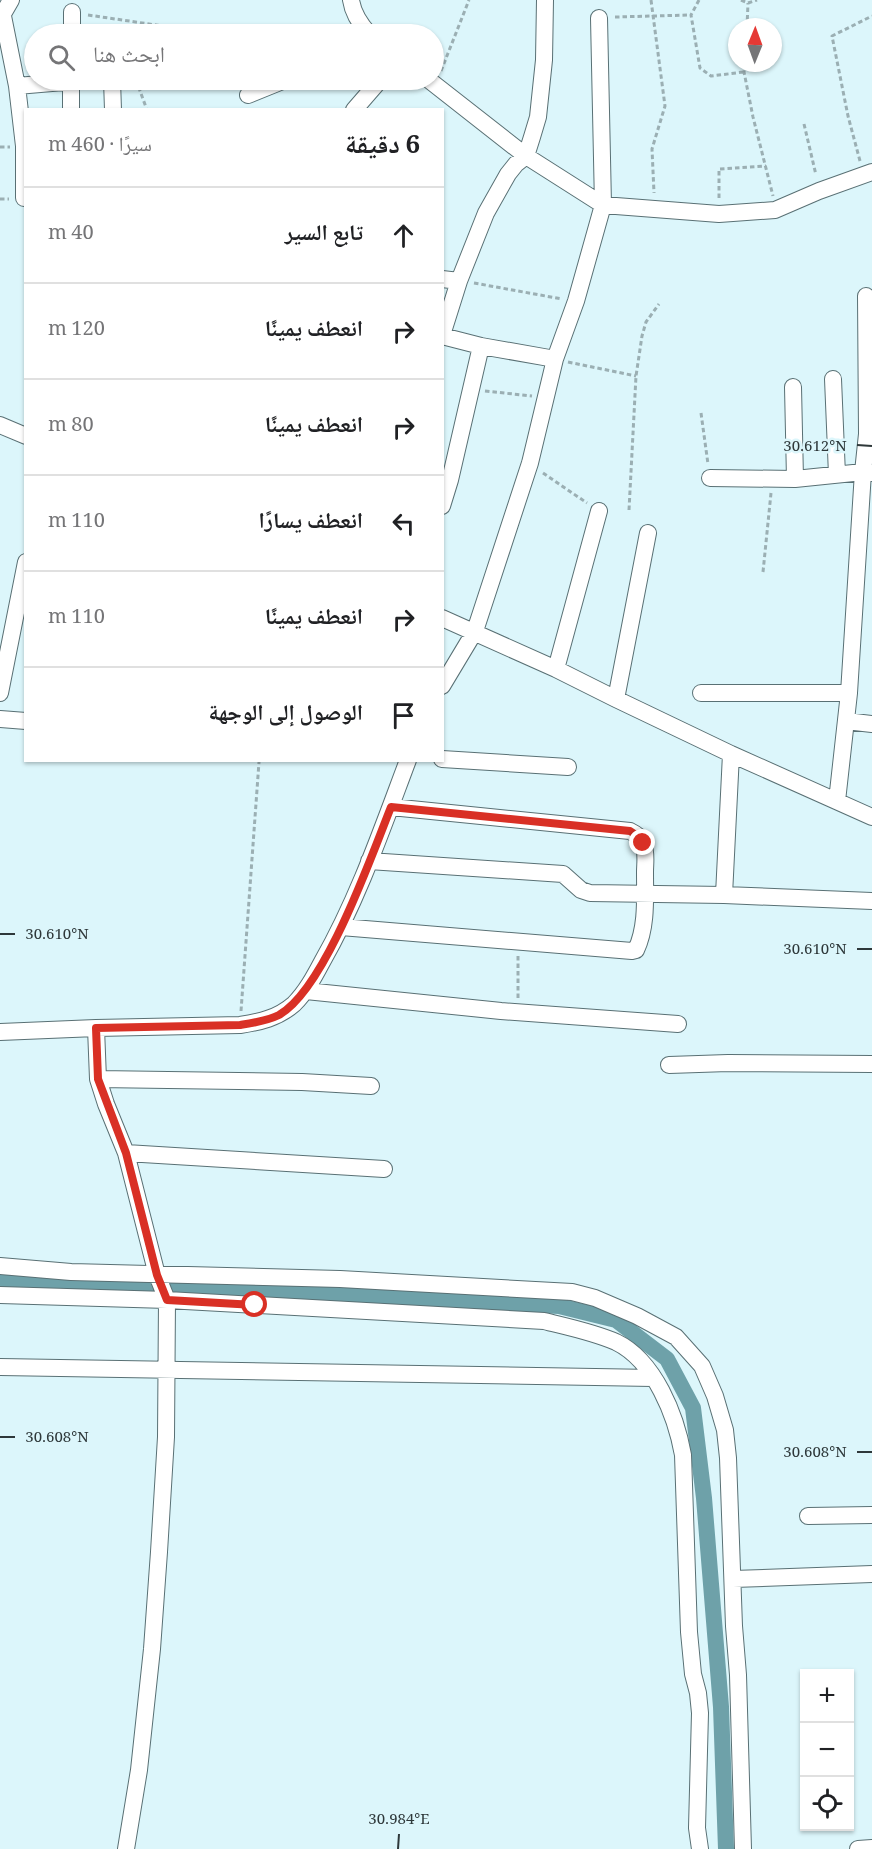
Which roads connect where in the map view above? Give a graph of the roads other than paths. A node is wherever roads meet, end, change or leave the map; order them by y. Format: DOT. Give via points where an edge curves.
graph roads {
  1 [pos="11,0"];
  2 [pos="351,0"];
  3 [pos="545,0"];
  4 [pos="72,12"];
  5 [pos="1,18"];
  6 [pos="599,18"];
  7 [pos="72,24"];
  8 [pos="360,24"];
  9 [pos="24,85"];
  10 [pos="17,86"];
  11 [pos="74,90"];
  12 [pos="112,90"];
  13 [pos="260,90"];
  14 [pos="371,90"];
  15 [pos="443,90"];
  16 [pos="248,95"];
  17 [pos="71,108"];
  18 [pos="113,108"];
  19 [pos="356,108"];
  20 [pos="526,156"];
  21 [pos="868,174"];
  22 [pos="24,198"];
  23 [pos="603,205"];
  24 [pos="451,280"];
  25 [pos="866,296"];
  26 [pos="444,323"];
  27 [pos="444,336"];
  28 [pos="481,346"];
  29 [pos="555,359"];
  30 [pos="870,377"];
  31 [pos="833,379"];
  32 [pos="793,387"];
  33 [pos="0,425"];
  34 [pos="869,434"];
  35 [pos="24,435"];
  36 [pos="867,473"];
  37 [pos="837,475"];
  38 [pos="710,478"];
  39 [pos="795,478"];
  40 [pos="444,500"];
  41 [pos="599,511"];
  42 [pos="648,533"];
  43 [pos="24,572"];
  44 [pos="444,619"];
  45 [pos="475,631"];
  46 [pos="556,669"];
  47 [pos="444,683"];
  48 [pos="0,693"];
  49 [pos="701,693"];
  50 [pos="849,693"];
  51 [pos="616,699"];
  52 [pos="0,719"];
  53 [pos="24,721"];
  54 [pos="846,721"];
  55 [pos="872,723"];
  56 [pos="730,754"];
  57 [pos="444,759"];
  58 [pos="407,762"];
  59 [pos="568,767"];
  60 [pos="837,801"];
  61 [pos="391,807"];
  62 [pos="872,817"];
  63 [pos="369,861"];
  64 [pos="645,894"];
  65 [pos="724,895"];
  66 [pos="872,901"];
  67 [pos="341,927"];
  68 [pos="306,991"];
  69 [pos="678,1024"];
  70 [pos="96,1028"];
  71 [pos="0,1032"];
  72 [pos="669,1065"];
  73 [pos="872,1065"];
  74 [pos="98,1079"];
  75 [pos="371,1086"];
  76 [pos="126,1153"];
  77 [pos="384,1169"];
  78 [pos="0,1266"];
  79 [pos="157,1275"];
  80 [pos="0,1296"];
  81 [pos="167,1300"];
  82 [pos="0,1367"];
  83 [pos="167,1370"];
  84 [pos="653,1378"];
  85 [pos="872,1515"];
  86 [pos="808,1516"];
  87 [pos="872,1574"];
  88 [pos="733,1579"];
  89 [pos="872,1848"];
  90 [pos="126,1849"];
  91 [pos="700,1849"];
  92 [pos="744,1849"];
  93 [pos="858,1849"];
  1 -- 5 [label="street"];
  2 -- 8 [label="street"];
  3 -- 20 [label="street" via="538,117"];
  4 -- 7 [label="street"];
  5 -- 10 [label="street"];
  6 -- 23 [label="street"];
  9 -- 10 [label="street"];
  10 -- 22 [label="street" via="24,146"];
  11 -- 17 [label="street"];
  12 -- 18 [label="street"];
  13 -- 16 [label="street"];
  14 -- 19 [label="street"];
  15 -- 20 [label="street"];
  20 -- 23 [label="street"];
  20 -- 24 [label="street" via="508,174"];
  21 -- 23 [label="street" via="776,210 719,214"];
  23 -- 29 [label="street"];
  24 -- 26 [label="street"];
  25 -- 30 [label="street"];
  27 -- 28 [label="street"];
  28 -- 29 [label="street"];
  28 -- 40 [label="street"];
  29 -- 45 [label="street" via="530,463"];
  30 -- 34 [label="street"];
  31 -- 37 [label="street"];
  32 -- 39 [label="street"];
  33 -- 35 [label="street"];
  34 -- 36 [label="street"];
  36 -- 37 [label="street"];
  36 -- 50 [label="street"];
  37 -- 39 [label="street"];
  38 -- 39 [label="street"];
  41 -- 46 [label="street"];
  42 -- 51 [label="street"];
  43 -- 48 [label="street"];
  44 -- 45 [label="street"];
  45 -- 46 [label="street"];
  45 -- 47 [label="street"];
  46 -- 51 [label="street"];
  49 -- 50 [label="street"];
  50 -- 54 [label="street"];
  51 -- 56 [label="street"];
  52 -- 53 [label="street"];
  54 -- 55 [label="street"];
  54 -- 60 [label="street"];
  56 -- 60 [label="street"];
  56 -- 65 [label="street"];
  57 -- 59 [label="street"];
  58 -- 61 [label="street"];
  60 -- 62 [label="street"];
  61 -- 63 [label="street"];
  61 -- 64 [label="street" via="630,831 639,837 645,850"];
  63 -- 64 [label="street" via="555,873 568,877 585,892"];
  63 -- 67 [label="street"];
  64 -- 65 [label="street"];
  64 -- 67 [label="street" via="644,921 636,950"];
  65 -- 66 [label="street"];
  67 -- 68 [label="street"];
  68 -- 69 [label="street"];
  68 -- 70 [label="street" via="279,1015 260,1022"];
  70 -- 71 [label="street"];
  70 -- 74 [label="street"];
  72 -- 73 [label="street"];
  74 -- 75 [label="street"];
  74 -- 76 [label="street"];
  76 -- 77 [label="street"];
  76 -- 79 [label="street"];
  78 -- 79 [label="street"];
  79 -- 81 [label="street"];
  79 -- 88 [label="street" via="339,1279 572,1292 596,1298 676,1337 702,1366 725,1430"];
  80 -- 81 [label="street"];
  81 -- 83 [label="street"];
  81 -- 84 [label="street" via="544,1321 617,1343 633,1353"];
  82 -- 83 [label="street"];
  83 -- 84 [label="street"];
  83 -- 90 [label="street" via="152,1649"];
  84 -- 91 [label="street" via="672,1412 683,1455 689,1632 700,1713"];
  85 -- 86 [label="street"];
  87 -- 88 [label="street"];
  88 -- 92 [label="street"];
  89 -- 93 [label="street"];
}
